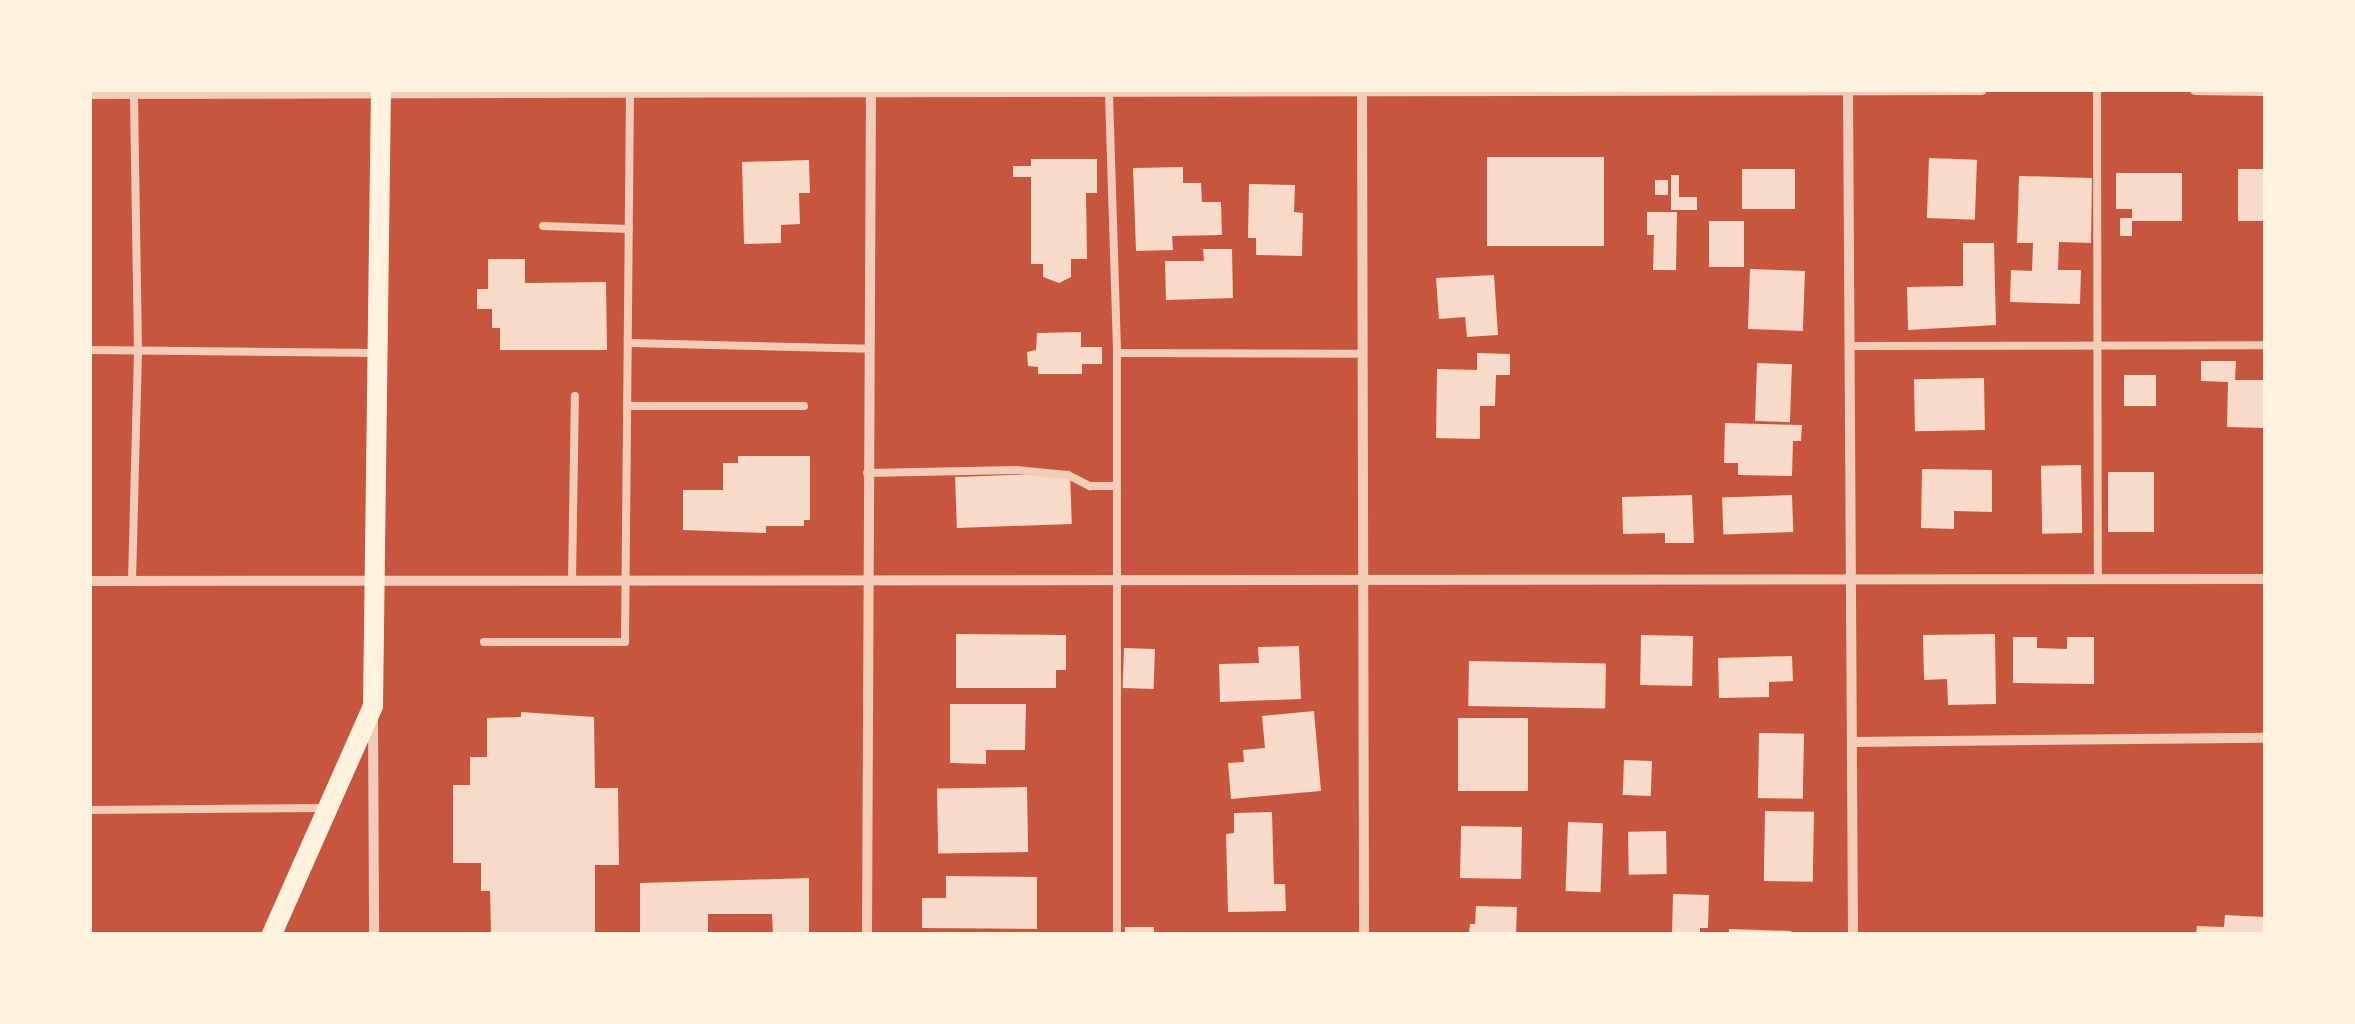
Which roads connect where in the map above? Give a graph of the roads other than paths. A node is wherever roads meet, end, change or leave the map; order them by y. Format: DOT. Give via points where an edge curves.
graph roads {
  1 [pos="1848,90"];
  2 [pos="1982,90"];
  3 [pos="2097,90"];
  4 [pos="2195,90"];
  5 [pos="630,91"];
  6 [pos="871,91"];
  7 [pos="1362,91"];
  8 [pos="2265,91"];
  9 [pos="380,92"];
  10 [pos="90,94"];
  11 [pos="134,94"];
  12 [pos="1109,94"];
  13 [pos="543,226"];
  14 [pos="629,229"];
  15 [pos="630,343"];
  16 [pos="2096,345"];
  17 [pos="2265,345"];
  18 [pos="1850,346"];
  19 [pos="90,350"];
  20 [pos="868,350"];
  21 [pos="138,351"];
  22 [pos="1117,352"];
  23 [pos="378,353"];
  24 [pos="1362,354"];
  25 [pos="574,396"];
  26 [pos="630,406"];
  27 [pos="804,406"];
  28 [pos="866,472"];
  29 [pos="1117,486"];
  30 [pos="2098,579"];
  31 [pos="2265,579"];
  32 [pos="1117,580"];
  33 [pos="1363,580"];
  34 [pos="1851,580"];
  35 [pos="90,581"];
  36 [pos="132,581"];
  37 [pos="375,581"];
  38 [pos="572,581"];
  39 [pos="628,581"];
  40 [pos="865,581"];
  41 [pos="484,642"];
  42 [pos="373,706"];
  43 [pos="2265,738"];
  44 [pos="1852,742"];
  45 [pos="329,808"];
  46 [pos="90,810"];
  47 [pos="272,934"];
  48 [pos="374,934"];
  49 [pos="867,934"];
  50 [pos="1117,934"];
  51 [pos="1364,934"];
  52 [pos="1853,934"];
  1 -- 2 [label="street"];
  1 -- 7 [label="street"];
  1 -- 18 [label="street"];
  3 -- 16 [label="lane"];
  4 -- 8 [label="street"];
  5 -- 6 [label="street"];
  5 -- 9 [label="street"];
  5 -- 14 [label="lane"];
  6 -- 12 [label="street"];
  6 -- 20 [label="street"];
  7 -- 12 [label="street"];
  7 -- 24 [label="street"];
  9 -- 11 [label="street"];
  9 -- 23 [label="main road"];
  10 -- 11 [label="street"];
  11 -- 21 [label="lane"];
  12 -- 22 [label="lane"];
  13 -- 14 [label="lane"];
  14 -- 15 [label="lane"];
  15 -- 20 [label="lane"];
  15 -- 26 [label="lane"];
  16 -- 17 [label="lane"];
  16 -- 18 [label="lane"];
  16 -- 30 [label="lane"];
  18 -- 34 [label="street"];
  19 -- 21 [label="lane"];
  20 -- 28 [label="street"];
  21 -- 23 [label="lane"];
  21 -- 36 [label="lane"];
  22 -- 24 [label="lane"];
  22 -- 29 [label="lane"];
  23 -- 37 [label="main road"];
  24 -- 33 [label="street"];
  25 -- 38 [label="lane"];
  26 -- 27 [label="lane"];
  26 -- 39 [label="lane"];
  28 -- 29 [label="lane" via="1016,470"];
  28 -- 40 [label="street"];
  29 -- 32 [label="lane"];
  30 -- 31 [label="street"];
  30 -- 34 [label="street"];
  32 -- 33 [label="street"];
  32 -- 40 [label="street"];
  32 -- 50 [label="lane"];
  33 -- 34 [label="street"];
  33 -- 51 [label="street"];
  34 -- 44 [label="street"];
  35 -- 36 [label="street"];
  36 -- 37 [label="street"];
  37 -- 38 [label="street"];
  37 -- 42 [label="main road"];
  38 -- 39 [label="street"];
  39 -- 40 [label="street"];
  39 -- 41 [label="lane" via="624,642"];
  40 -- 49 [label="street"];
  42 -- 45 [label="main road"];
  42 -- 48 [label="street"];
  43 -- 44 [label="street"];
  44 -- 52 [label="street"];
  45 -- 46 [label="lane"];
  45 -- 47 [label="main road"];
}
